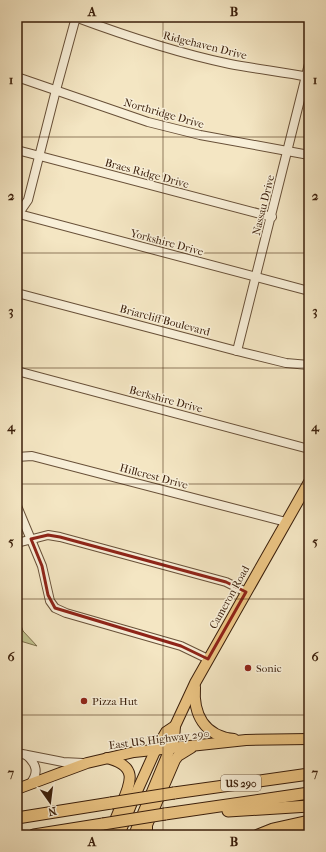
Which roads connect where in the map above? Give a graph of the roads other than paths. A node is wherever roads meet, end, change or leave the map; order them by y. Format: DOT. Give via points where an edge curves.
graph roads {
  1 [pos="76,17"];
  2 [pos="309,64"];
  3 [pos="307,77"];
  4 [pos="17,78"];
  5 [pos="56,90"];
  6 [pos="17,150"];
  7 [pos="287,150"];
  8 [pos="309,155"];
  9 [pos="40,156"];
  10 [pos="18,215"];
  11 [pos="272,217"];
  12 [pos="256,277"];
  13 [pos="309,291"];
  14 [pos="17,293"];
  15 [pos="237,351"];
  16 [pos="309,365"];
  17 [pos="17,371"];
  18 [pos="309,449"];
  19 [pos="17,457"];
  20 [pos="309,482"];
  21 [pos="17,506"];
  22 [pos="286,522"];
  23 [pos="31,539"];
  24 [pos="17,543"];
  25 [pos="246,592"];
  26 [pos="208,659"];
  27 [pos="195,682"];
  28 [pos="175,726"];
  29 [pos="166,732"];
  30 [pos="309,739"];
  31 [pos="246,740"];
  32 [pos="195,746"];
  33 [pos="170,748"];
  34 [pos="156,749"];
  35 [pos="134,752"];
  36 [pos="17,753"];
  37 [pos="26,755"];
  38 [pos="106,758"];
  39 [pos="88,763"];
  40 [pos="309,774"];
  41 [pos="30,784"];
  42 [pos="17,788"];
  43 [pos="309,793"];
  44 [pos="309,806"];
  45 [pos="193,810"];
  46 [pos="17,818"];
  47 [pos="309,821"];
  48 [pos="309,830"];
  49 [pos="34,835"];
  50 [pos="109,835"];
  51 [pos="120,835"];
  52 [pos="134,835"];
  53 [pos="147,835"];
  54 [pos="257,835"];
  1 -- 3 [label="street, Ridgehaven Drive" via="190,55"];
  1 -- 5 [label="street"];
  2 -- 3 [label="street, Nassau Drive"];
  3 -- 7 [label="street, Nassau Drive"];
  4 -- 5 [label="street, Northridge Drive"];
  5 -- 7 [label="street, Northridge Drive" via="148,122 207,136"];
  5 -- 9 [label="street"];
  6 -- 9 [label="street, Braes Ridge Drive"];
  7 -- 8 [label="street, Northridge Drive"];
  7 -- 11 [label="street, Nassau Drive"];
  9 -- 10 [label="street" via="28,200"];
  9 -- 11 [label="street, Braes Ridge Drive"];
  10 -- 12 [label="street, Yorkshire Drive"];
  11 -- 12 [label="street, Nassau Drive"];
  12 -- 13 [label="street, Yorkshire Drive"];
  12 -- 15 [label="street, Nassau Drive"];
  14 -- 15 [label="street, Briarcliff Boulevard"];
  15 -- 16 [label="street, Briarcliff Boulevard" via="286,363"];
  17 -- 18 [label="street, Berkshire Drive"];
  19 -- 22 [label="street, Hillcrest Drive" via="32,456"];
  20 -- 22 [label="main road, Cameron Road"];
  21 -- 23 [label="street"];
  22 -- 25 [label="main road, Cameron Road"];
  23 -- 24 [label="street"];
  23 -- 25 [label="street" via="48,535 60,536 226,582"];
  23 -- 26 [label="street" via="42,566 50,601 56,608 66,614 181,646"];
  25 -- 26 [label="main road, Cameron Road"];
  26 -- 27 [label="main road, Cameron Road"];
  27 -- 28 [label="main road, Cameron Road"];
  27 -- 31 [label="main road" via="194,701 205,725 218,735 229,739"];
  28 -- 29 [label="main road"];
  28 -- 33 [label="main road, Cameron Road"];
  29 -- 34 [label="main road"];
  29 -- 35 [label="main road"];
  30 -- 31 [label="main road, East US Highway 290"];
  31 -- 32 [label="main road, East US Highway 290"];
  32 -- 33 [label="main road, East US Highway 290"];
  32 -- 53 [label="main road" via="174,760 147,825"];
  33 -- 34 [label="main road, East US Highway 290"];
  33 -- 52 [label="main road, Cameron Road"];
  34 -- 35 [label="main road, East US Highway 290"];
  34 -- 51 [label="main road"];
  35 -- 38 [label="main road, East US Highway 290"];
  36 -- 37 [label="street"];
  37 -- 39 [label="street" via="63,762"];
  37 -- 41 [label="street" via="34,763 36,771"];
  38 -- 39 [label="main road, East US Highway 290"];
  38 -- 50 [label="main road" via="122,763 130,778"];
  39 -- 41 [label="main road, East US Highway 290"];
  40 -- 46 [label="highway, US 290, bridge"];
  41 -- 42 [label="main road, East US Highway 290"];
  43 -- 45 [label="highway"];
  44 -- 45 [label="highway" via="234,811"];
  45 -- 49 [label="highway, bridge"];
  47 -- 54 [label="highway"];
  48 -- 54 [label="main road"];
}
